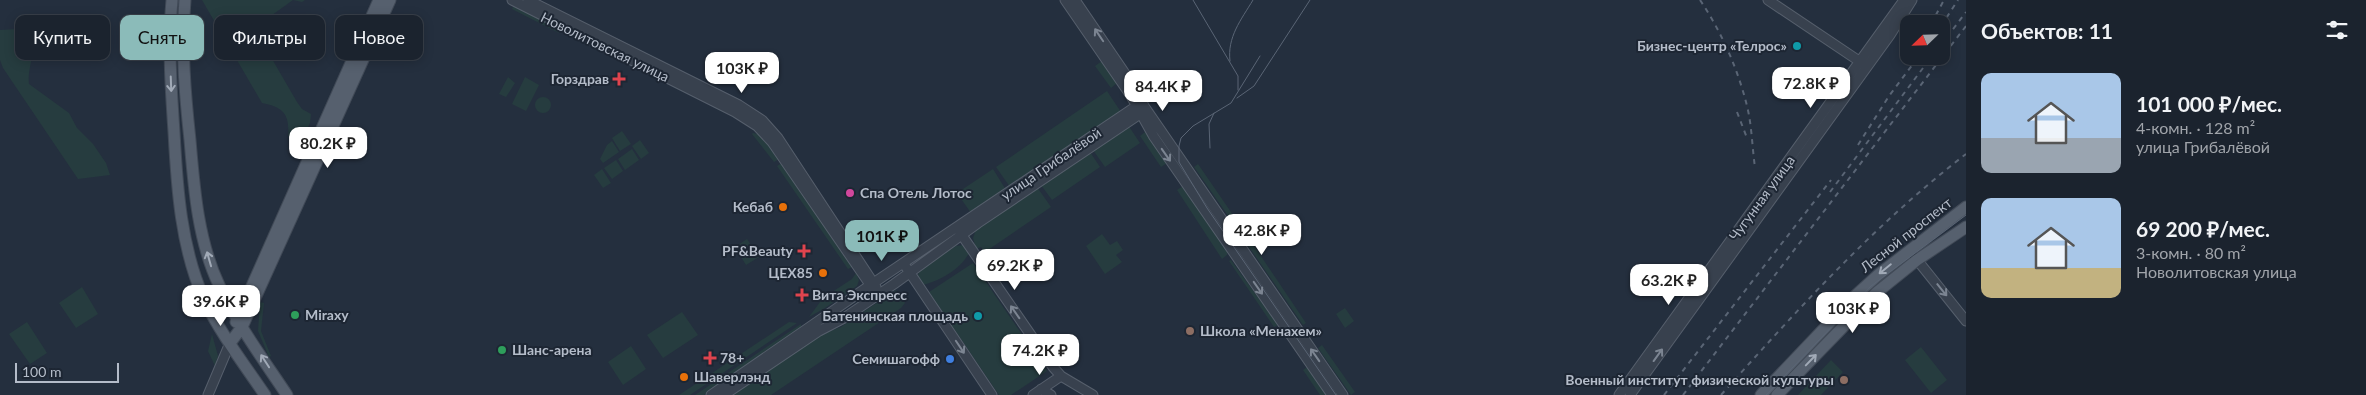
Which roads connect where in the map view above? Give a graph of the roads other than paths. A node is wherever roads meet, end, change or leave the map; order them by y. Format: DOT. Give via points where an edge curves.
graph roads {
  1 [pos="172,0"];
  2 [pos="185,0"];
  3 [pos="379,0"];
  4 [pos="390,0"];
  5 [pos="512,0"];
  6 [pos="528,0"];
  7 [pos="1065,0"];
  8 [pos="1075,0"];
  9 [pos="1768,0"];
  10 [pos="1904,0"];
  11 [pos="1912,0"];
  12 [pos="1864,64"];
  13 [pos="1140,109"];
  14 [pos="1966,207"];
  15 [pos="1966,227"];
  16 [pos="959,232"];
  17 [pos="1910,250"];
  18 [pos="1917,260"];
  19 [pos="903,263"];
  20 [pos="909,272"];
  21 [pos="872,284"];
  22 [pos="879,294"];
  23 [pos="1966,321"];
  24 [pos="240,323"];
  25 [pos="230,343"];
  26 [pos="1061,376"];
  27 [pos="1042,389"];
  28 [pos="208,395"];
  29 [pos="265,395"];
  30 [pos="287,395"];
  31 [pos="711,395"];
  32 [pos="724,395"];
  33 [pos="992,395"];
  34 [pos="1033,395"];
  35 [pos="1051,395"];
  36 [pos="1093,395"];
  37 [pos="1332,395"];
  38 [pos="1343,395"];
  39 [pos="1619,395"];
  40 [pos="1630,395"];
  41 [pos="1761,395"];
  42 [pos="1777,395"];
  1 -- 25 [label="main road, one-way" via="171,89 186,243 204,299"];
  24 -- 2 [label="main road, one-way" via="212,268 196,194 185,92"];
  3 -- 24 [label="main road"];
  4 -- 24 [label="main road"];
  5 -- 21 [label="street, Новолитовская улица" via="757,126 781,154"];
  6 -- 21 [label="street, Новолитовская улица" via="762,120 787,150"];
  7 -- 13 [label="street"];
  13 -- 8 [label="street, one-way" via="1137,91"];
  9 -- 12 [label="street"];
  10 -- 12 [label="street, Чугунная улица"];
  11 -- 12 [label="street, Чугунная улица"];
  12 -- 39 [label="street, Чугунная улица"];
  40 -- 12 [label="street, Чугунная улица, one-way"];
  13 -- 16 [label="street, улица Грибалёвой"];
  13 -- 37 [label="street, one-way"];
  38 -- 13 [label="street, one-way"];
  14 -- 17 [label="main road, Лесной проспект"];
  15 -- 18 [label="main road, Лесной проспект"];
  16 -- 19 [label="street, улица Грибалёвой"];
  16 -- 20 [label="street, улица Грибалёвой"];
  26 -- 16 [label="street, one-way"];
  17 -- 18 [label="street"];
  17 -- 41 [label="main road, Лесной проспект, one-way" via="1856,295"];
  18 -- 23 [label="street, one-way"];
  42 -- 18 [label="main road, Лесной проспект, one-way" via="1860,309"];
  19 -- 20 [label="street"];
  19 -- 21 [label="street, улица Грибалёвой"];
  20 -- 22 [label="street, улица Грибалёвой"];
  20 -- 33 [label="street, one-way"];
  21 -- 22 [label="street, Новолитовская улица"];
  21 -- 31 [label="street, улица Грибалёвой"];
  22 -- 32 [label="street, улица Грибалёвой"];
  24 -- 25 [label="main road"];
  30 -- 24 [label="main road, one-way"];
  25 -- 28 [label="street"];
  25 -- 29 [label="main road"];
  26 -- 27 [label="street"];
  26 -- 36 [label="street"];
  27 -- 34 [label="street"];
  27 -- 35 [label="street"];
}
